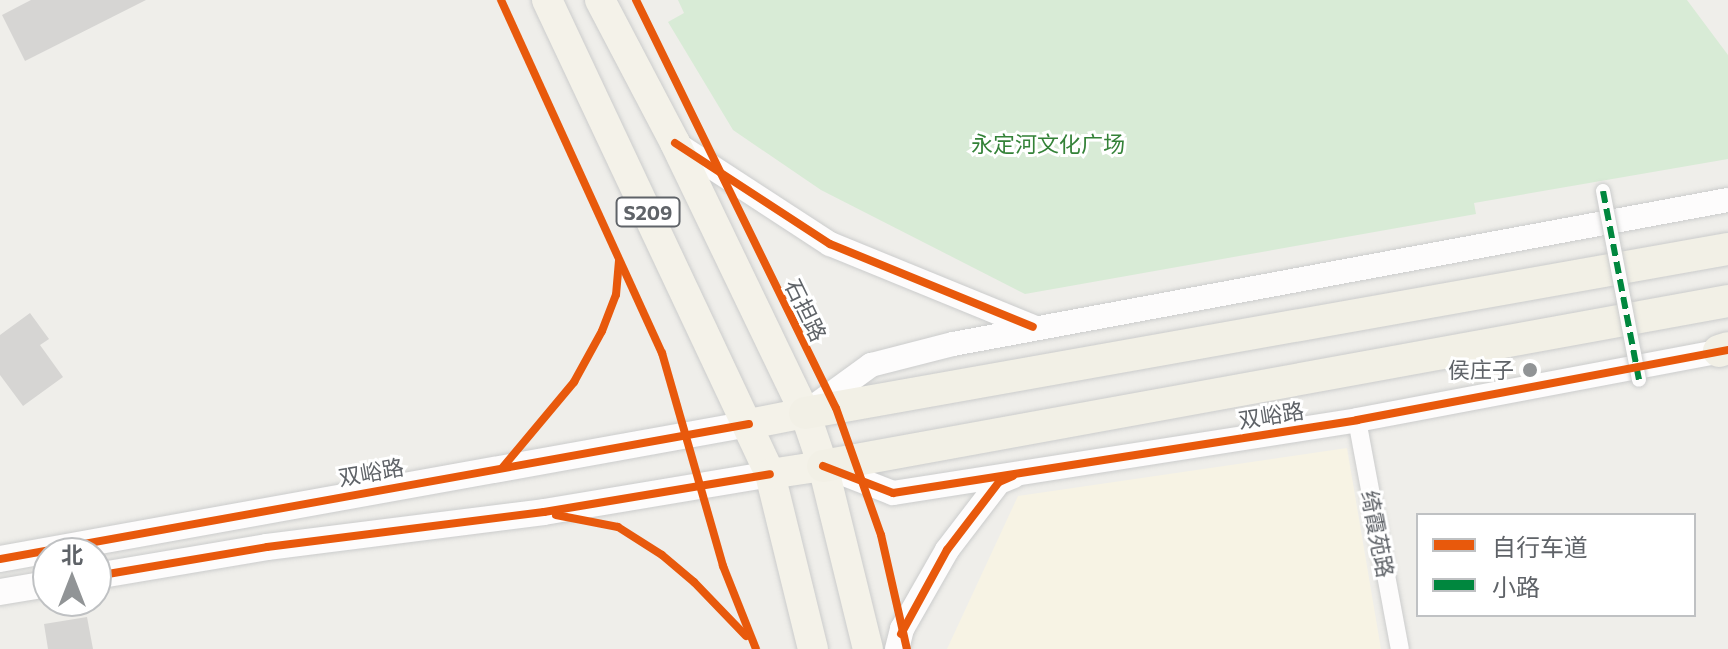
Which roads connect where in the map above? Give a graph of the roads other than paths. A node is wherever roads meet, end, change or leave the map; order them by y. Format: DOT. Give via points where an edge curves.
graph roads {
  1 [pos="547,0"];
  2 [pos="600,0"];
  3 [pos="675,143"];
  4 [pos="1603,191"];
  5 [pos="1728,200"];
  6 [pos="1728,249"];
  7 [pos="1728,301"];
  8 [pos="1033,327"];
  9 [pos="1725,350"];
  10 [pos="1639,380"];
  11 [pos="805,413"];
  12 [pos="1357,420"];
  13 [pos="749,424"];
  14 [pos="823,466"];
  15 [pos="1027,471"];
  16 [pos="770,474"];
  17 [pos="0,559"];
  18 [pos="112,573"];
  19 [pos="32,587"];
  20 [pos="0,592"];
  21 [pos="813,649"];
  22 [pos="868,649"];
  23 [pos="897,649"];
  24 [pos="1400,649"];
  1 -- 13 [label="main road, S209"];
  2 -- 3 [label="main road, 石担路 / S209"];
  3 -- 8 [label="street" via="830,244"];
  3 -- 11 [label="main road, 石担路 / S209"];
  4 -- 10 [label="street, bridge"];
  5 -- 8 [label="street"];
  6 -- 11 [label="highway"];
  7 -- 14 [label="highway, 双峪路"];
  8 -- 11 [label="street" via="871,365"];
  9 -- 12 [label="street, 双峪路"];
  11 -- 13 [label="main road"];
  11 -- 14 [label="main road, 石担路 / S209"];
  12 -- 15 [label="street, 双峪路"];
  12 -- 24 [label="street, 绮霞苑路"];
  13 -- 16 [label="main road, S209"];
  13 -- 17 [label="main road, 双峪路"];
  14 -- 15 [label="street, 双峪路" via="893,493"];
  14 -- 16 [label="main road"];
  14 -- 22 [label="main road, 石担路 / S209"];
  15 -- 23 [label="street" via="999,482 947,550 902,629"];
  16 -- 18 [label="main road"];
  16 -- 21 [label="main road, S209"];
  19 -- 20 [label="main road"];
}
